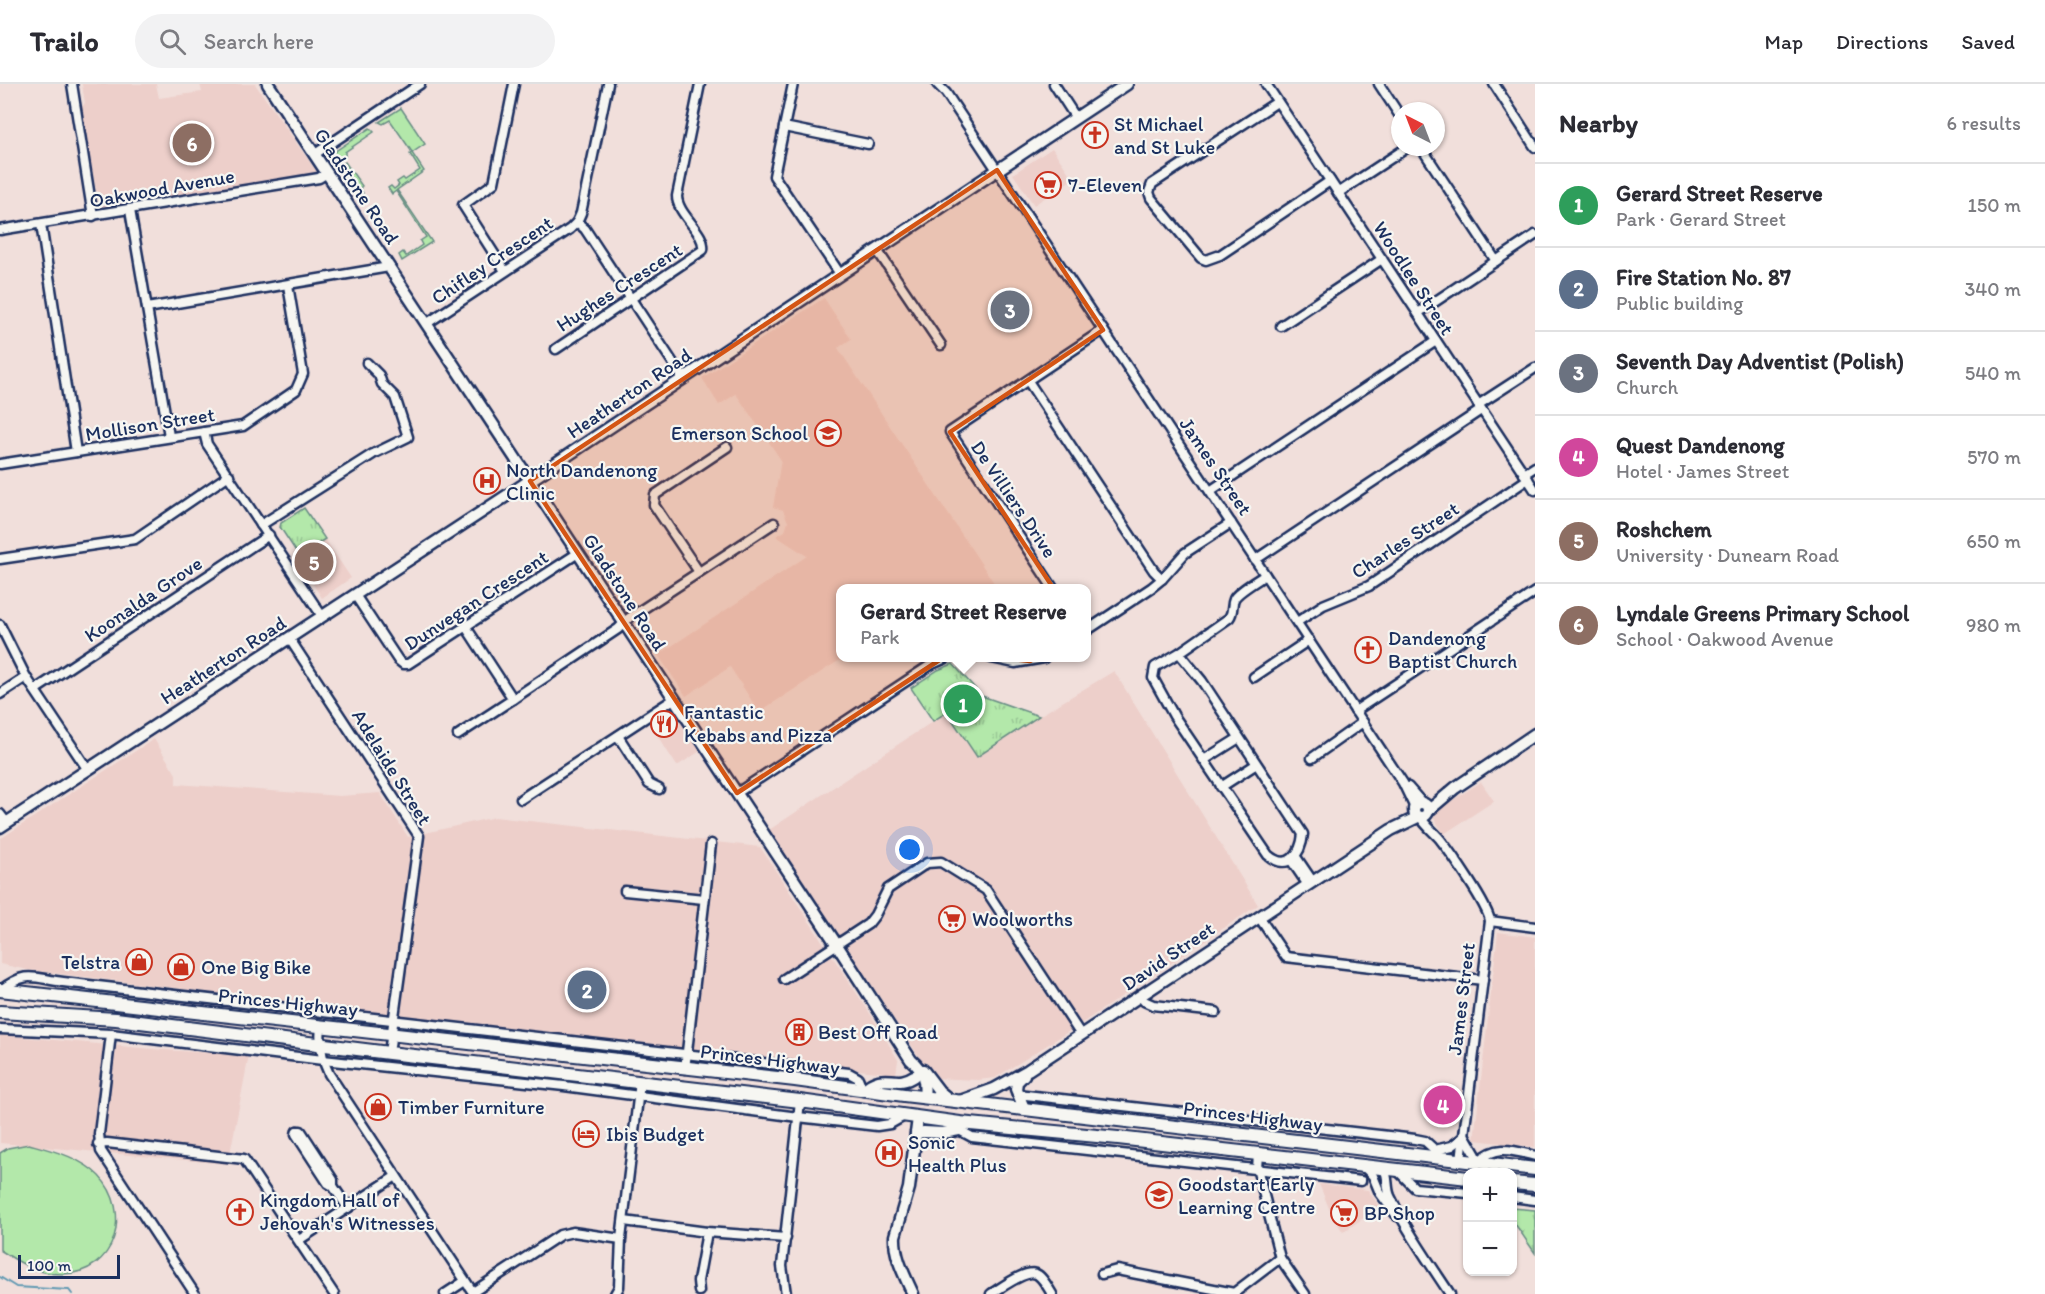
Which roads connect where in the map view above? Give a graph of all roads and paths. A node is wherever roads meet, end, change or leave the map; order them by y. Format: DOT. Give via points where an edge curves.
graph roads {
  1 [pos="72,84"];
  2 [pos="268,84"];
  3 [pos="420,84"];
  4 [pos="514,84"];
  5 [pos="608,84"];
  6 [pos="700,84"];
  7 [pos="793,84"];
  8 [pos="937,84"];
  9 [pos="1054,84"];
  10 [pos="1127,84"];
  11 [pos="1266,84"];
  12 [pos="1379,84"];
  13 [pos="1494,84"];
  14 [pos="945,88"];
  15 [pos="1277,102"];
  16 [pos="1391,102"];
  17 [pos="1076,118"];
  18 [pos="784,127"];
  19 [pos="868,144"];
  20 [pos="1535,147"];
  21 [pos="315,154"];
  22 [pos="1394,156"];
  23 [pos="1427,156"];
  24 [pos="997,170"];
  25 [pos="327,173"];
  26 [pos="1330,181"];
  27 [pos="1338,193"];
  28 [pos="130,210"];
  29 [pos="93,216"];
  30 [pos="577,222"];
  31 [pos="41,224"];
  32 [pos="0,230"];
  33 [pos="1535,235"];
  34 [pos="878,250"];
  35 [pos="1382,259"];
  36 [pos="1496,261"];
  37 [pos="389,267"];
  38 [pos="505,271"];
  39 [pos="840,274"];
  40 [pos="288,285"];
  41 [pos="631,299"];
  42 [pos="147,308"];
  43 [pos="1418,313"];
  44 [pos="426,324"];
  45 [pos="1281,326"];
  46 [pos="1103,330"];
  47 [pos="1436,341"];
  48 [pos="941,345"];
  49 [pos="556,349"];
  50 [pos="367,363"];
  51 [pos="1535,368"];
  52 [pos="683,378"];
  53 [pos="1028,381"];
  54 [pos="1480,408"];
  55 [pos="204,432"];
  56 [pos="169,436"];
  57 [pos="727,447"];
  58 [pos="76,452"];
  59 [pos="0,464"];
  60 [pos="1535,467"];
  61 [pos="229,475"];
  62 [pos="1526,477"];
  63 [pos="530,481"];
  64 [pos="1535,490"];
  65 [pos="1210,491"];
  66 [pos="774,523"];
  67 [pos="1231,523"];
  68 [pos="261,525"];
  69 [pos="269,535"];
  70 [pos="578,553"];
  71 [pos="0,559"];
  72 [pos="1255,560"];
  73 [pos="699,572"];
  74 [pos="1265,575"];
  75 [pos="1162,579"];
  76 [pos="1050,584"];
  77 [pos="1535,591"];
  78 [pos="355,595"];
  79 [pos="322,616"];
  80 [pos="1297,622"];
  81 [pos="625,623"];
  82 [pos="0,625"];
  83 [pos="466,627"];
  84 [pos="1091,628"];
  85 [pos="289,638"];
  86 [pos="1309,640"];
  87 [pos="1179,652"];
  88 [pos="937,662"];
  89 [pos="26,677"];
  90 [pos="1254,677"];
  91 [pos="35,690"];
  92 [pos="0,694"];
  93 [pos="513,699"];
  94 [pos="674,699"];
  95 [pos="1355,711"];
  96 [pos="1363,722"];
  97 [pos="1535,734"];
  98 [pos="458,735"];
  99 [pos="618,736"];
  100 [pos="1239,738"];
  101 [pos="1312,758"];
  102 [pos="1204,760"];
  103 [pos="1256,765"];
  104 [pos="88,770"];
  105 [pos="1221,787"];
  106 [pos="659,789"];
  107 [pos="737,793"];
  108 [pos="521,799"];
  109 [pos="1421,810"];
  110 [pos="2,822"];
  111 [pos="711,844"];
  112 [pos="1294,859"];
  113 [pos="1310,884"];
  114 [pos="626,891"];
  115 [pos="704,899"];
  116 [pos="1259,917"];
  117 [pos="1490,921"];
  118 [pos="1535,927"];
  119 [pos="837,945"];
  120 [pos="784,978"];
  121 [pos="1483,980"];
  122 [pos="1,990"];
  123 [pos="1140,996"];
  124 [pos="0,1012"];
  125 [pos="1216,1012"];
  126 [pos="394,1021"];
  127 [pos="321,1025"];
  128 [pos="0,1029"];
  129 [pos="111,1034"];
  130 [pos="392,1034"];
  131 [pos="1081,1035"];
  132 [pos="319,1043"];
  133 [pos="390,1053"];
  134 [pos="687,1053"];
  135 [pos="323,1060"];
  136 [pos="914,1067"];
  137 [pos="685,1069"];
  138 [pos="1028,1070"];
  139 [pos="576,1075"];
  140 [pos="640,1082"];
  141 [pos="564,1086"];
  142 [pos="863,1090"];
  143 [pos="1017,1094"];
  144 [pos="638,1096"];
  145 [pos="920,1097"];
  146 [pos="1066,1099"];
  147 [pos="800,1101"];
  148 [pos="955,1101"];
  149 [pos="1029,1109"];
  150 [pos="904,1116"];
  151 [pos="798,1117"];
  152 [pos="918,1118"];
  153 [pos="959,1126"];
  154 [pos="916,1133"];
  155 [pos="1465,1136"];
  156 [pos="1118,1138"];
  157 [pos="98,1143"];
  158 [pos="1361,1149"];
  159 [pos="1435,1150"];
  160 [pos="1106,1152"];
  161 [pos="1414,1154"];
  162 [pos="1258,1155"];
  163 [pos="1535,1156"];
  164 [pos="1461,1160"];
  165 [pos="1478,1162"];
  166 [pos="1360,1166"];
  167 [pos="1257,1168"];
  168 [pos="1384,1169"];
  169 [pos="1535,1169"];
  170 [pos="1397,1170"];
  171 [pos="396,1176"];
  172 [pos="1335,1177"];
  173 [pos="1463,1178"];
  174 [pos="1361,1181"];
  175 [pos="1517,1183"];
  176 [pos="333,1185"];
  177 [pos="1535,1185"];
  178 [pos="1463,1193"];
  179 [pos="1517,1198"];
  180 [pos="1535,1200"];
  181 [pos="348,1208"];
  182 [pos="1394,1208"];
  183 [pos="624,1221"];
  184 [pos="707,1232"];
  185 [pos="786,1238"];
  186 [pos="621,1239"];
  187 [pos="299,1240"];
  188 [pos="1280,1257"];
  189 [pos="1102,1274"];
  190 [pos="465,1281"];
  191 [pos="699,1291"];
  192 [pos="473,1293"];
  193 [pos="195,1294"];
  194 [pos="334,1294"];
  195 [pos="445,1294"];
  196 [pos="615,1294"];
  197 [pos="786,1294"];
  198 [pos="913,1294"];
  199 [pos="991,1294"];
  200 [pos="1052,1294"];
  201 [pos="1305,1294"];
  202 [pos="1450,1294"];
  1 -- 29 [label="street"];
  2 -- 21 [label="main road, Gladstone Road"];
  3 -- 21 [label="street"];
  4 -- 38 [label="street" via="494,183 463,205"];
  5 -- 30 [label="street, Chifley Crescent"];
  6 -- 41 [label="street, Hughes Crescent" via="677,201 704,247"];
  7 -- 18 [label="street"];
  8 -- 14 [label="street, James Street"];
  9 -- 17 [label="street"];
  10 -- 17 [label="main road, Heatherton Road"];
  11 -- 15 [label="street, Woodlee Street"];
  12 -- 16 [label="street"];
  13 -- 20 [label="street"];
  14 -- 24 [label="street, James Street"];
  15 -- 26 [label="street, Woodlee Street"];
  15 -- 26 [label="street" via="1152,184 1151,198 1206,260"];
  17 -- 24 [label="main road, Heatherton Road"];
  18 -- 19 [label="street"];
  18 -- 39 [label="street" via="774,176"];
  21 -- 25 [label="main road, Gladstone Road"];
  22 -- 27 [label="street"];
  23 -- 36 [label="street"];
  24 -- 34 [label="main road, Heatherton Road"];
  24 -- 46 [label="street, James Street"];
  25 -- 28 [label="street, Oakwood Avenue" via="319,178"];
  25 -- 37 [label="main road, Gladstone Road"];
  26 -- 27 [label="street, Woodlee Street"];
  27 -- 35 [label="street, Woodlee Street"];
  28 -- 29 [label="street, Oakwood Avenue"];
  28 -- 42 [label="street"];
  29 -- 31 [label="street, Oakwood Avenue"];
  30 -- 38 [label="street, Chifley Crescent"];
  30 -- 41 [label="street"];
  31 -- 32 [label="street, Oakwood Avenue"];
  31 -- 58 [label="street"];
  33 -- 36 [label="street"];
  34 -- 39 [label="main road, Heatherton Road"];
  34 -- 48 [label="street"];
  35 -- 43 [label="street, Woodlee Street"];
  35 -- 45 [label="street"];
  36 -- 43 [label="street"];
  37 -- 40 [label="street"];
  37 -- 44 [label="main road, Gladstone Road"];
  38 -- 44 [label="street, Chifley Crescent"];
  39 -- 52 [label="main road, Heatherton Road"];
  40 -- 42 [label="street"];
  40 -- 55 [label="street, Mollison Street" via="303,374 296,390 243,426"];
  41 -- 49 [label="street, Hughes Crescent"];
  41 -- 52 [label="street"];
  42 -- 56 [label="street"];
  43 -- 47 [label="street, Woodlee Street"];
  44 -- 63 [label="main road, Gladstone Road"];
  46 -- 53 [label="street, De Villiers Drive"];
  46 -- 65 [label="street, James Street"];
  47 -- 54 [label="street, Woodlee Street"];
  47 -- 65 [label="street"];
  50 -- 68 [label="street" via="395,398 408,437 373,454"];
  51 -- 54 [label="street"];
  52 -- 63 [label="main road, Heatherton Road"];
  53 -- 75 [label="street"];
  53 -- 76 [label="street, De Villiers Drive" via="950,432"];
  54 -- 62 [label="street, Woodlee Street"];
  54 -- 72 [label="street"];
  55 -- 56 [label="street, Mollison Street"];
  55 -- 61 [label="street" via="207,444"];
  56 -- 58 [label="street, Mollison Street"];
  57 -- 73 [label="street" via="655,495 654,505"];
  58 -- 59 [label="street, Mollison Street"];
  60 -- 62 [label="street, Charles Street"];
  61 -- 68 [label="street"];
  61 -- 71 [label="street" via="135,539"];
  62 -- 64 [label="street, Woodlee Street"];
  62 -- 80 [label="street, Charles Street" via="1369,586 1323,605"];
  63 -- 70 [label="main road, Gladstone Road"];
  63 -- 78 [label="main road, Heatherton Road"];
  65 -- 67 [label="street, James Street"];
  66 -- 73 [label="street"];
  67 -- 72 [label="street, James Street"];
  67 -- 75 [label="street" via="1185,553"];
  68 -- 69 [label="street"];
  69 -- 79 [label="street"];
  69 -- 91 [label="street, Koonalda Grove"];
  70 -- 81 [label="main road, Gladstone Road"];
  70 -- 83 [label="street, Dunvegan Crescent"];
  72 -- 74 [label="street, James Street"];
  73 -- 81 [label="street"];
  74 -- 80 [label="street, James Street"];
  74 -- 87 [label="street" via="1236,595 1229,618"];
  75 -- 84 [label="street"];
  77 -- 95 [label="street"];
  78 -- 79 [label="main road, Heatherton Road"];
  78 -- 83 [label="street, Dunvegan Crescent" via="403,664 411,664"];
  79 -- 85 [label="main road, Heatherton Road"];
  80 -- 86 [label="street, James Street"];
  81 -- 93 [label="street"];
  81 -- 94 [label="main road, Gladstone Road"];
  82 -- 89 [label="street"];
  83 -- 93 [label="street"];
  85 -- 104 [label="main road, Heatherton Road"];
  85 -- 126 [label="street, Adelaide Street" via="419,836"];
  86 -- 90 [label="street"];
  86 -- 95 [label="street, James Street"];
  87 -- 100 [label="street"];
  87 -- 102 [label="street" via="1155,667 1153,678"];
  88 -- 107 [label="street"];
  89 -- 91 [label="street"];
  89 -- 92 [label="street"];
  91 -- 104 [label="street"];
  93 -- 98 [label="street"];
  94 -- 99 [label="street"];
  94 -- 107 [label="main road, Gladstone Road"];
  95 -- 96 [label="street, James Street"];
  96 -- 101 [label="street"];
  96 -- 109 [label="street, James Street"];
  97 -- 109 [label="main road, David Street"];
  99 -- 106 [label="street" via="649,784"];
  99 -- 108 [label="street"];
  100 -- 102 [label="street"];
  100 -- 103 [label="street"];
  102 -- 105 [label="street"];
  103 -- 105 [label="street"];
  103 -- 112 [label="street" via="1304,834"];
  104 -- 110 [label="main road, Heatherton Road"];
  105 -- 112 [label="street" via="1269,857"];
  107 -- 119 [label="main road, Gladstone Road"];
  109 -- 113 [label="main road, David Street"];
  109 -- 117 [label="street, James Street" via="1489,913"];
  111 -- 115 [label="street"];
  112 -- 113 [label="street"];
  113 -- 116 [label="main road, David Street"];
  114 -- 115 [label="street"];
  115 -- 134 [label="street"];
  116 -- 121 [label="street" via="1286,957"];
  116 -- 123 [label="main road, David Street"];
  117 -- 118 [label="street"];
  117 -- 121 [label="street, James Street"];
  119 -- 120 [label="street"];
  119 -- 131 [label="street" via="868,924 888,889 927,863 941,862 986,890"];
  119 -- 136 [label="main road, Gladstone Road"];
  121 -- 155 [label="street, James Street"];
  122 -- 126 [label="street, Princes Highway" via="24,976"];
  122 -- 127 [label="highway, Princes Highway"];
  123 -- 125 [label="street" via="1153,1005"];
  123 -- 131 [label="main road, David Street"];
  124 -- 132 [label="highway, Princes Highway" via="116,1018"];
  126 -- 130 [label="street, Adelaide Street"];
  126 -- 134 [label="street, Princes Highway"];
  127 -- 130 [label="highway, Princes Highway"];
  127 -- 132 [label="street"];
  128 -- 129 [label="street, Princes Highway"];
  129 -- 135 [label="street, Princes Highway"];
  129 -- 157 [label="street"];
  130 -- 133 [label="street, Adelaide Street"];
  130 -- 137 [label="highway, Princes Highway"];
  131 -- 138 [label="main road, David Street"];
  132 -- 133 [label="highway, Princes Highway"];
  132 -- 135 [label="street"];
  133 -- 139 [label="highway, Princes Highway"];
  134 -- 137 [label="street"];
  134 -- 142 [label="street, Princes Highway" via="849,1073 858,1077"];
  135 -- 141 [label="street, Princes Highway"];
  135 -- 171 [label="street"];
  136 -- 142 [label="main road" via="905,1080 877,1080"];
  136 -- 145 [label="main road, Gladstone Road"];
  136 -- 148 [label="main road" via="930,1076 939,1091"];
  137 -- 142 [label="highway, Princes Highway"];
  138 -- 143 [label="main road" via="1017,1083"];
  138 -- 148 [label="main road, David Street" via="994,1089"];
  139 -- 140 [label="highway, Princes Highway"];
  139 -- 141 [label="street"];
  140 -- 144 [label="street"];
  140 -- 147 [label="highway, Princes Highway"];
  141 -- 144 [label="street, Princes Highway"];
  142 -- 145 [label="highway, Princes Highway"];
  143 -- 146 [label="street"];
  143 -- 149 [label="main road"];
  144 -- 151 [label="street, Princes Highway"];
  144 -- 183 [label="street"];
  145 -- 148 [label="highway, Princes Highway"];
  145 -- 152 [label="highway"];
  146 -- 149 [label="street"];
  146 -- 159 [label="street" via="1414,1139"];
  147 -- 150 [label="highway, Princes Highway"];
  147 -- 151 [label="street"];
  148 -- 149 [label="highway, Princes Highway"];
  149 -- 158 [label="highway, Princes Highway"];
  150 -- 151 [label="street, Princes Highway" via="880,1126"];
  150 -- 152 [label="highway, Princes Highway"];
  151 -- 185 [label="street"];
  152 -- 153 [label="highway, Princes Highway"];
  152 -- 154 [label="main road"];
  153 -- 154 [label="main road" via="943,1133"];
  153 -- 156 [label="highway, Princes Highway"];
  153 -- 160 [label="street" via="972,1137"];
  154 -- 198 [label="main road" via="909,1188 895,1236 901,1267"];
  155 -- 159 [label="street" via="1452,1146"];
  155 -- 164 [label="street, James Street"];
  155 -- 165 [label="street"];
  156 -- 160 [label="street"];
  156 -- 162 [label="highway, Princes Highway"];
  157 -- 187 [label="street" via="244,1159"];
  157 -- 193 [label="street"];
  158 -- 161 [label="highway, Princes Highway"];
  158 -- 168 [label="highway"];
  159 -- 161 [label="street"];
  160 -- 167 [label="street"];
  161 -- 164 [label="highway, Princes Highway"];
  162 -- 166 [label="highway, Princes Highway"];
  162 -- 167 [label="street"];
  163 -- 165 [label="street" via="1497,1150"];
  164 -- 165 [label="highway, Princes Highway"];
  164 -- 173 [label="highway, James Street"];
  165 -- 169 [label="highway, Princes Highway"];
  166 -- 168 [label="highway, Princes Highway"];
  166 -- 172 [label="street"];
  166 -- 182 [label="street" via="1373,1176 1380,1193"];
  167 -- 172 [label="street"];
  167 -- 188 [label="street"];
  168 -- 170 [label="highway, Princes Highway"];
  168 -- 182 [label="street"];
  170 -- 173 [label="highway, Princes Highway"];
  170 -- 178 [label="street" via="1415,1188"];
  171 -- 181 [label="street"];
  171 -- 190 [label="street"];
  172 -- 174 [label="street"];
  175 -- 177 [label="highway"];
  176 -- 176 [label="street" via="327,1183 297,1131 301,1131"];
  176 -- 181 [label="street"];
  179 -- 180 [label="street"];
  181 -- 187 [label="street"];
  182 -- 202 [label="street"];
  183 -- 184 [label="street"];
  183 -- 186 [label="street"];
  184 -- 185 [label="street"];
  184 -- 191 [label="street"];
  185 -- 197 [label="street" via="782,1266"];
  186 -- 192 [label="street" via="573,1232 561,1235"];
  186 -- 196 [label="street" via="619,1287"];
  187 -- 194 [label="street"];
  188 -- 189 [label="street" via="1234,1293 1117,1270"];
  188 -- 201 [label="street"];
  190 -- 192 [label="street"];
  190 -- 195 [label="street"];
  199 -- 200 [label="street" via="1033,1272"];
}
